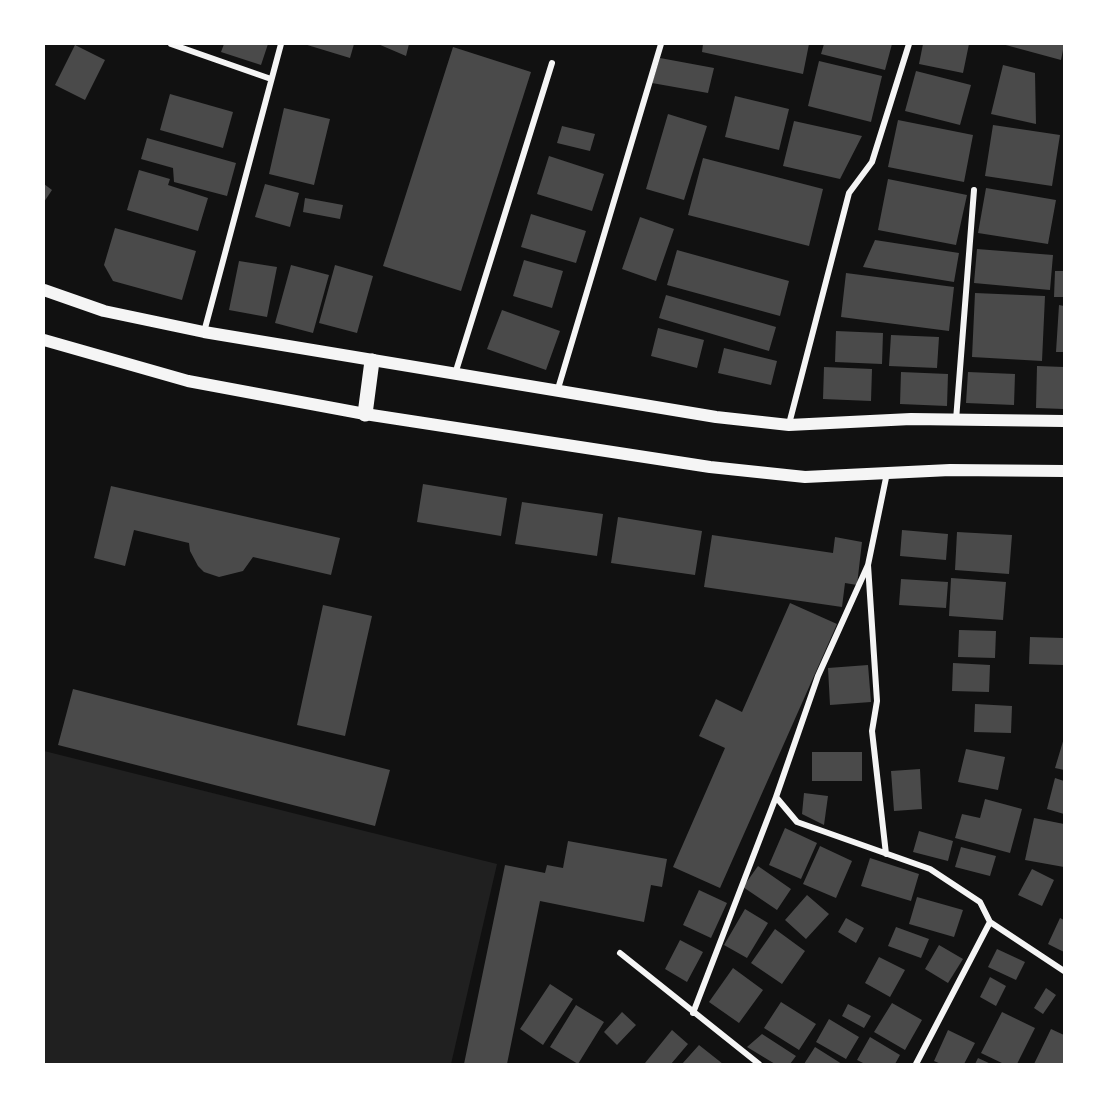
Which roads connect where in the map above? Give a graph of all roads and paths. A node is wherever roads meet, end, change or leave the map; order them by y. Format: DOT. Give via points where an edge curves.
graph roads {
  1 [pos="171,44"];
  2 [pos="281,44"];
  3 [pos="661,44"];
  4 [pos="909,44"];
  5 [pos="552,63"];
  6 [pos="271,79"];
  7 [pos="974,190"];
  8 [pos="44,290"];
  9 [pos="204,332"];
  10 [pos="44,340"];
  11 [pos="372,361"];
  12 [pos="455,375"];
  13 [pos="556,392"];
  14 [pos="365,414"];
  15 [pos="956,420"];
  16 [pos="1065,421"];
  17 [pos="789,425"];
  18 [pos="1065,471"];
  19 [pos="887,473"];
  20 [pos="868,565"];
  21 [pos="776,797"];
  22 [pos="886,854"];
  23 [pos="990,922"];
  24 [pos="620,953"];
  25 [pos="1065,971"];
  26 [pos="693,1013"];
  27 [pos="759,1065"];
  28 [pos="916,1065"];
  1 -- 6 [label="street"];
  2 -- 6 [label="street"];
  3 -- 13 [label="street"];
  4 -- 17 [label="street" via="872,162 849,193"];
  5 -- 12 [label="street"];
  6 -- 9 [label="street"];
  7 -- 15 [label="street"];
  8 -- 9 [label="main road" via="104,311"];
  9 -- 11 [label="main road"];
  10 -- 14 [label="main road" via="188,381"];
  11 -- 12 [label="main road"];
  11 -- 14 [label="main road"];
  12 -- 13 [label="main road"];
  13 -- 17 [label="main road"];
  14 -- 19 [label="main road" via="710,467 805,477"];
  15 -- 16 [label="main road"];
  15 -- 17 [label="main road" via="911,418"];
  18 -- 19 [label="main road"];
  19 -- 20 [label="street"];
  20 -- 21 [label="street" via="818,676"];
  20 -- 22 [label="street" via="877,700 872,731"];
  21 -- 22 [label="street" via="796,822"];
  21 -- 26 [label="street"];
  22 -- 23 [label="street" via="930,869 980,902"];
  23 -- 25 [label="street"];
  23 -- 28 [label="street"];
  24 -- 26 [label="street"];
  26 -- 27 [label="street"];
}
